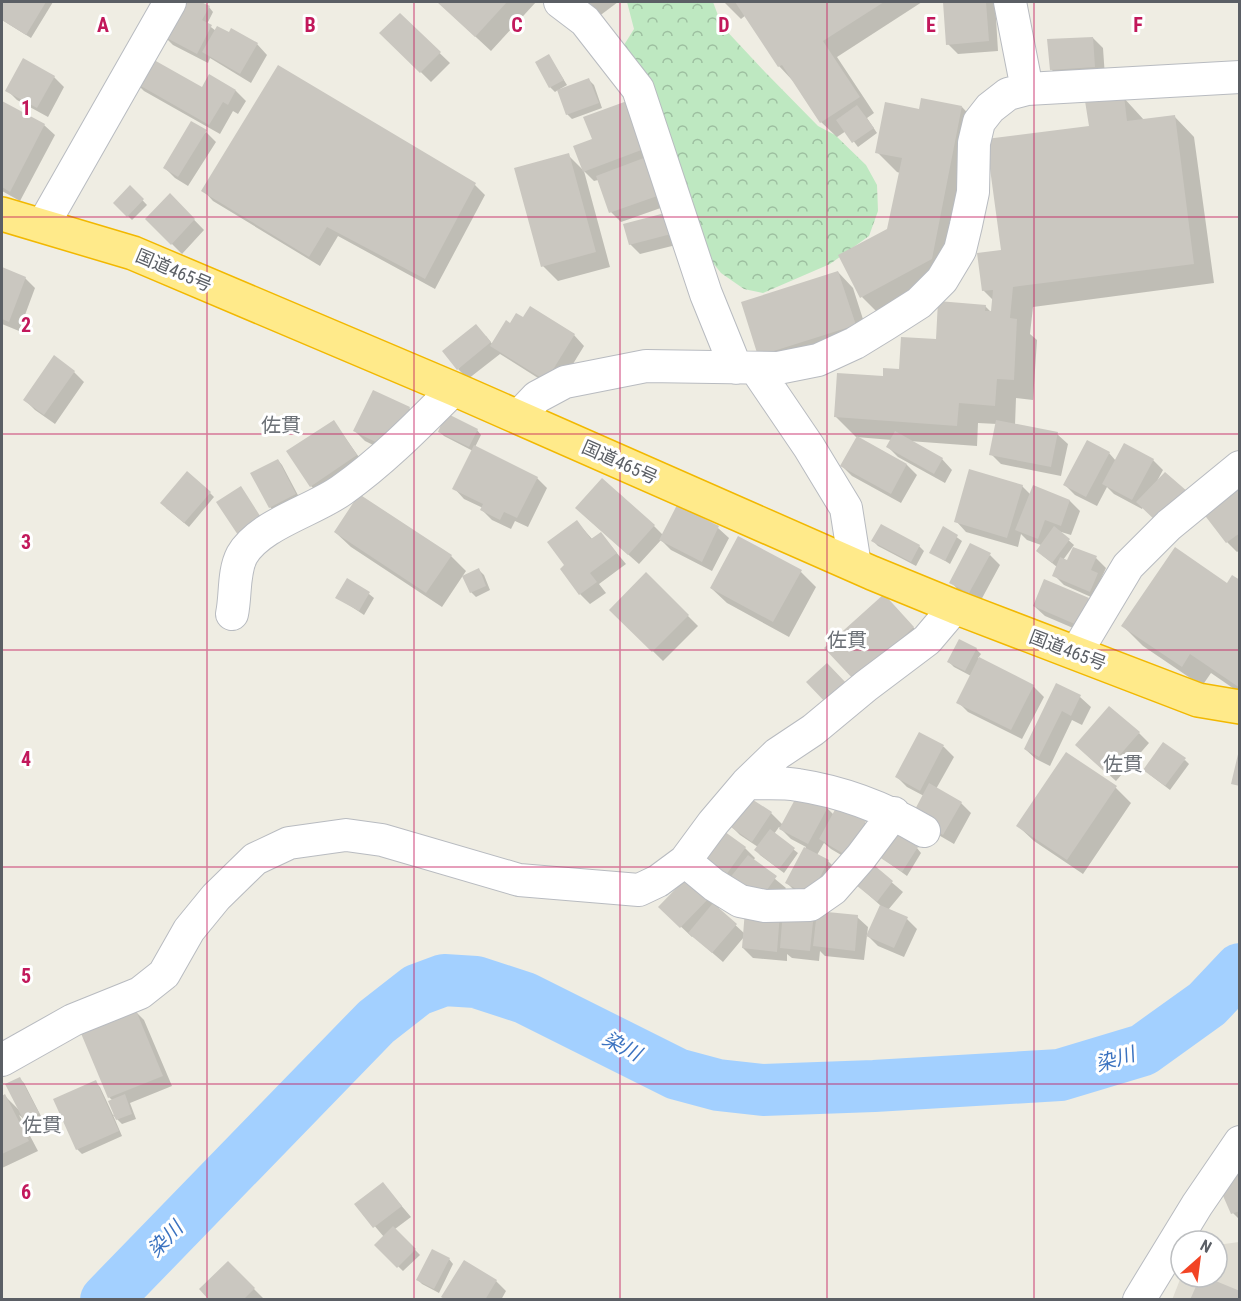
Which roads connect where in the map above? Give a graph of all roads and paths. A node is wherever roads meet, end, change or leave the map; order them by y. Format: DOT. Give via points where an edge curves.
graph roads {
  1 [pos="170,2"];
  2 [pos="560,2"];
  3 [pos="1010,2"];
  4 [pos="1239,76"];
  5 [pos="1027,89"];
  6 [pos="2,214"];
  7 [pos="43,225"];
  8 [pos="746,368"];
  9 [pos="454,389"];
  10 [pos="518,417"];
  11 [pos="1239,467"];
  12 [pos="855,565"];
  13 [pos="955,607"];
  14 [pos="232,614"];
  15 [pos="1076,653"];
  16 [pos="1239,707"];
  17 [pos="747,783"];
  18 [pos="894,813"];
  19 [pos="924,831"];
  20 [pos="685,861"];
  21 [pos="2,1060"];
  22 [pos="1239,1142"];
  23 [pos="1139,1299"];
  1 -- 7 [label="street"];
  2 -- 8 [label="street" via="585,21 638,89 706,294"];
  3 -- 5 [label="street"];
  4 -- 5 [label="street"];
  5 -- 8 [label="street" via="1008,94 979,122 974,143 973,192 960,250 942,280 919,303 855,343 818,360 778,368"];
  6 -- 7 [label="highway, 国道465号"];
  7 -- 9 [label="highway, 国道465号" via="133,253"];
  8 -- 10 [label="street" via="646,366 565,382 537,397"];
  8 -- 12 [label="street" via="809,447 846,508"];
  9 -- 10 [label="highway, 国道465号"];
  9 -- 14 [label="street" via="399,445 340,491 255,539 242,556"];
  10 -- 12 [label="highway, 国道465号"];
  11 -- 15 [label="street" via="1169,525 1128,566"];
  12 -- 13 [label="highway, 国道465号"];
  13 -- 15 [label="highway, 国道465号"];
  13 -- 17 [label="street" via="927,640 777,754"];
  15 -- 16 [label="highway, 国道465号" via="1198,700"];
  17 -- 18 [label="street" via="797,785 849,796"];
  17 -- 20 [label="street"];
  18 -- 19 [label="street"];
  18 -- 20 [label="street" via="833,889 810,905 765,906 740,901"];
  20 -- 21 [label="street" via="639,890 519,880 382,840 346,835 289,843 255,859 216,897 189,930 164,974 140,993 73,1020"];
  22 -- 23 [label="street"];
}
